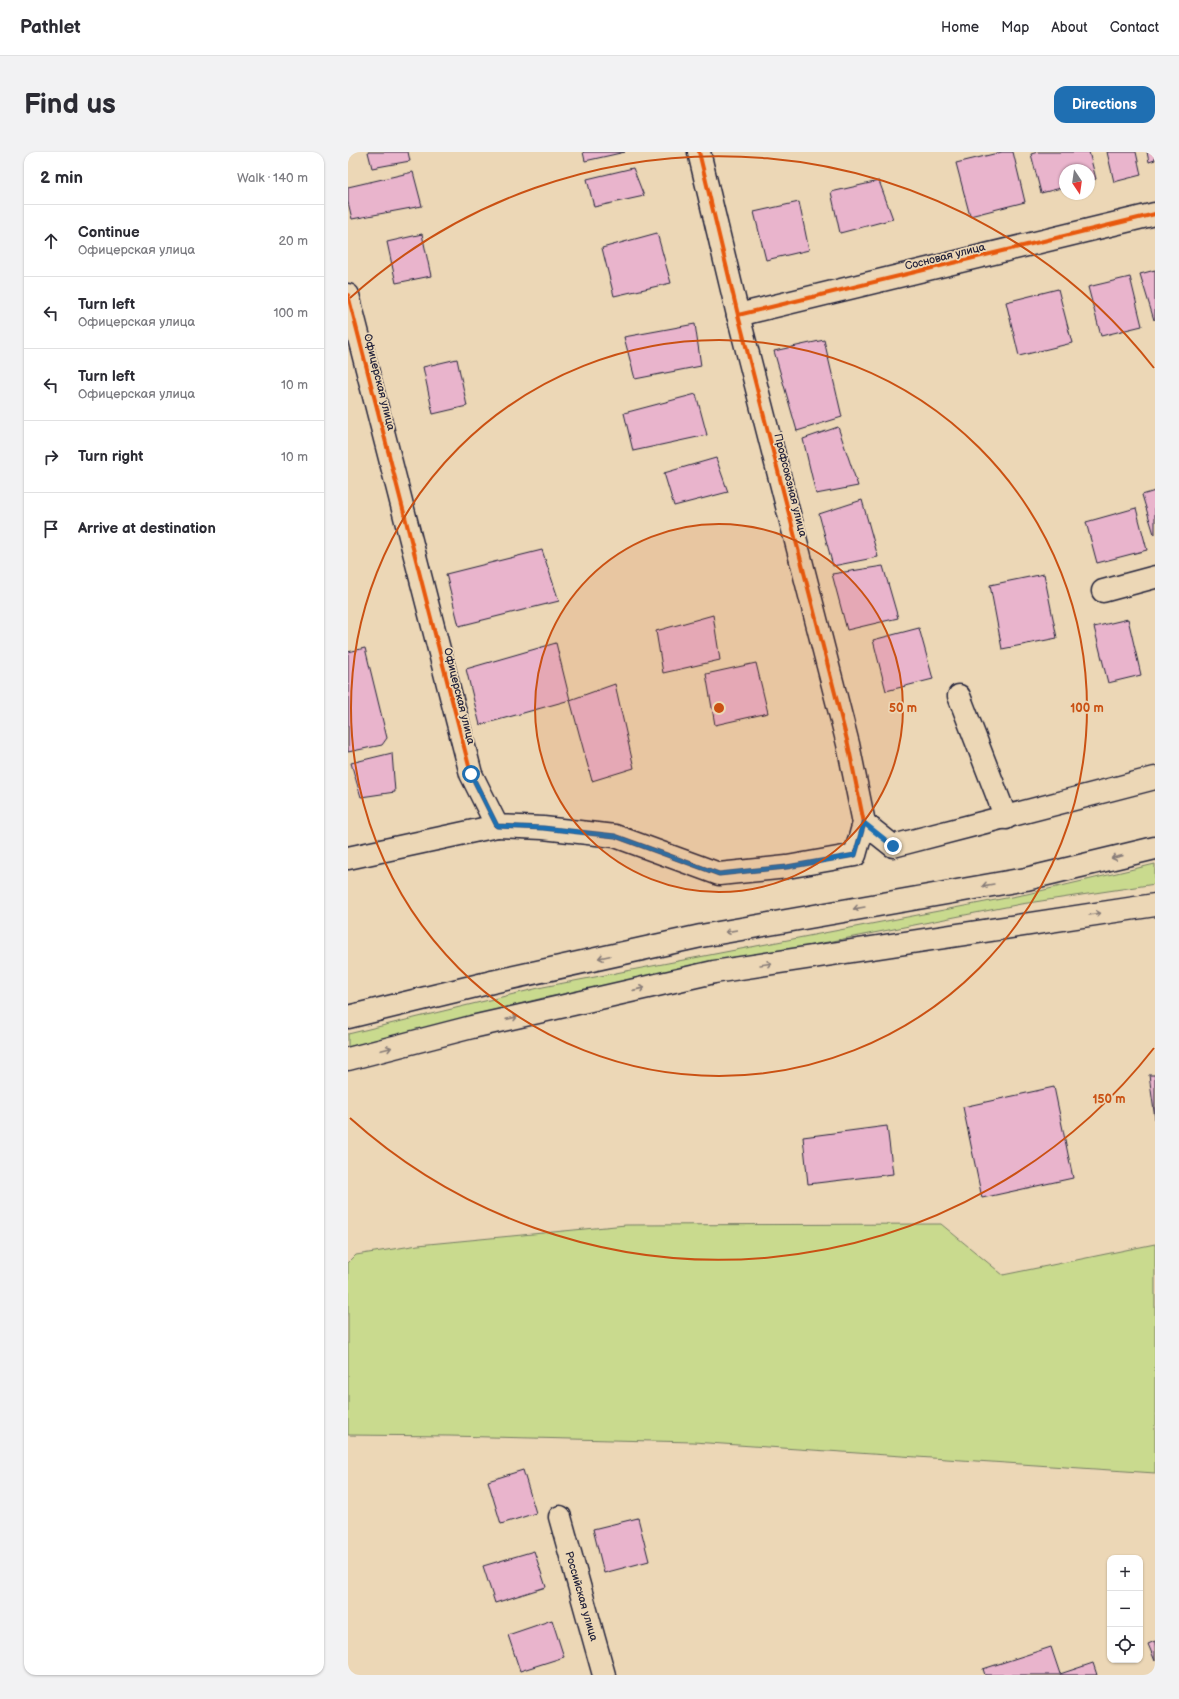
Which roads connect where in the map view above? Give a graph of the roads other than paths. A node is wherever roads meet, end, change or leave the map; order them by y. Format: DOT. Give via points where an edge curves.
graph roads {
  1 [pos="699,152"];
  2 [pos="1155,214"];
  3 [pos="348,295"];
  4 [pos="738,315"];
  5 [pos="1155,577"];
  6 [pos="1103,591"];
  7 [pos="959,696"];
  8 [pos="1155,778"];
  9 [pos="1006,818"];
  10 [pos="864,823"];
  11 [pos="497,826"];
  12 [pos="1155,848"];
  13 [pos="348,858"];
  14 [pos="1155,905"];
  15 [pos="348,1017"];
  16 [pos="348,1059"];
  17 [pos="560,1517"];
  18 [pos="604,1675"];
  1 -- 4 [label="street, Профсоюзная улица"];
  2 -- 4 [label="street, Сосновая улица"];
  3 -- 11 [label="street, Офицерская улица" via="471,774"];
  4 -- 10 [label="street, Профсоюзная улица" via="848,744"];
  5 -- 6 [label="street"];
  7 -- 9 [label="street"];
  8 -- 9 [label="street"];
  9 -- 10 [label="street" via="893,846"];
  10 -- 11 [label="street" via="855,855 787,867 719,874 615,836"];
  11 -- 13 [label="street"];
  12 -- 15 [label="street, one-way" via="1026,879 701,936"];
  16 -- 14 [label="street, one-way" via="472,1027 714,972"];
  17 -- 18 [label="street, Российская улица"];
}
